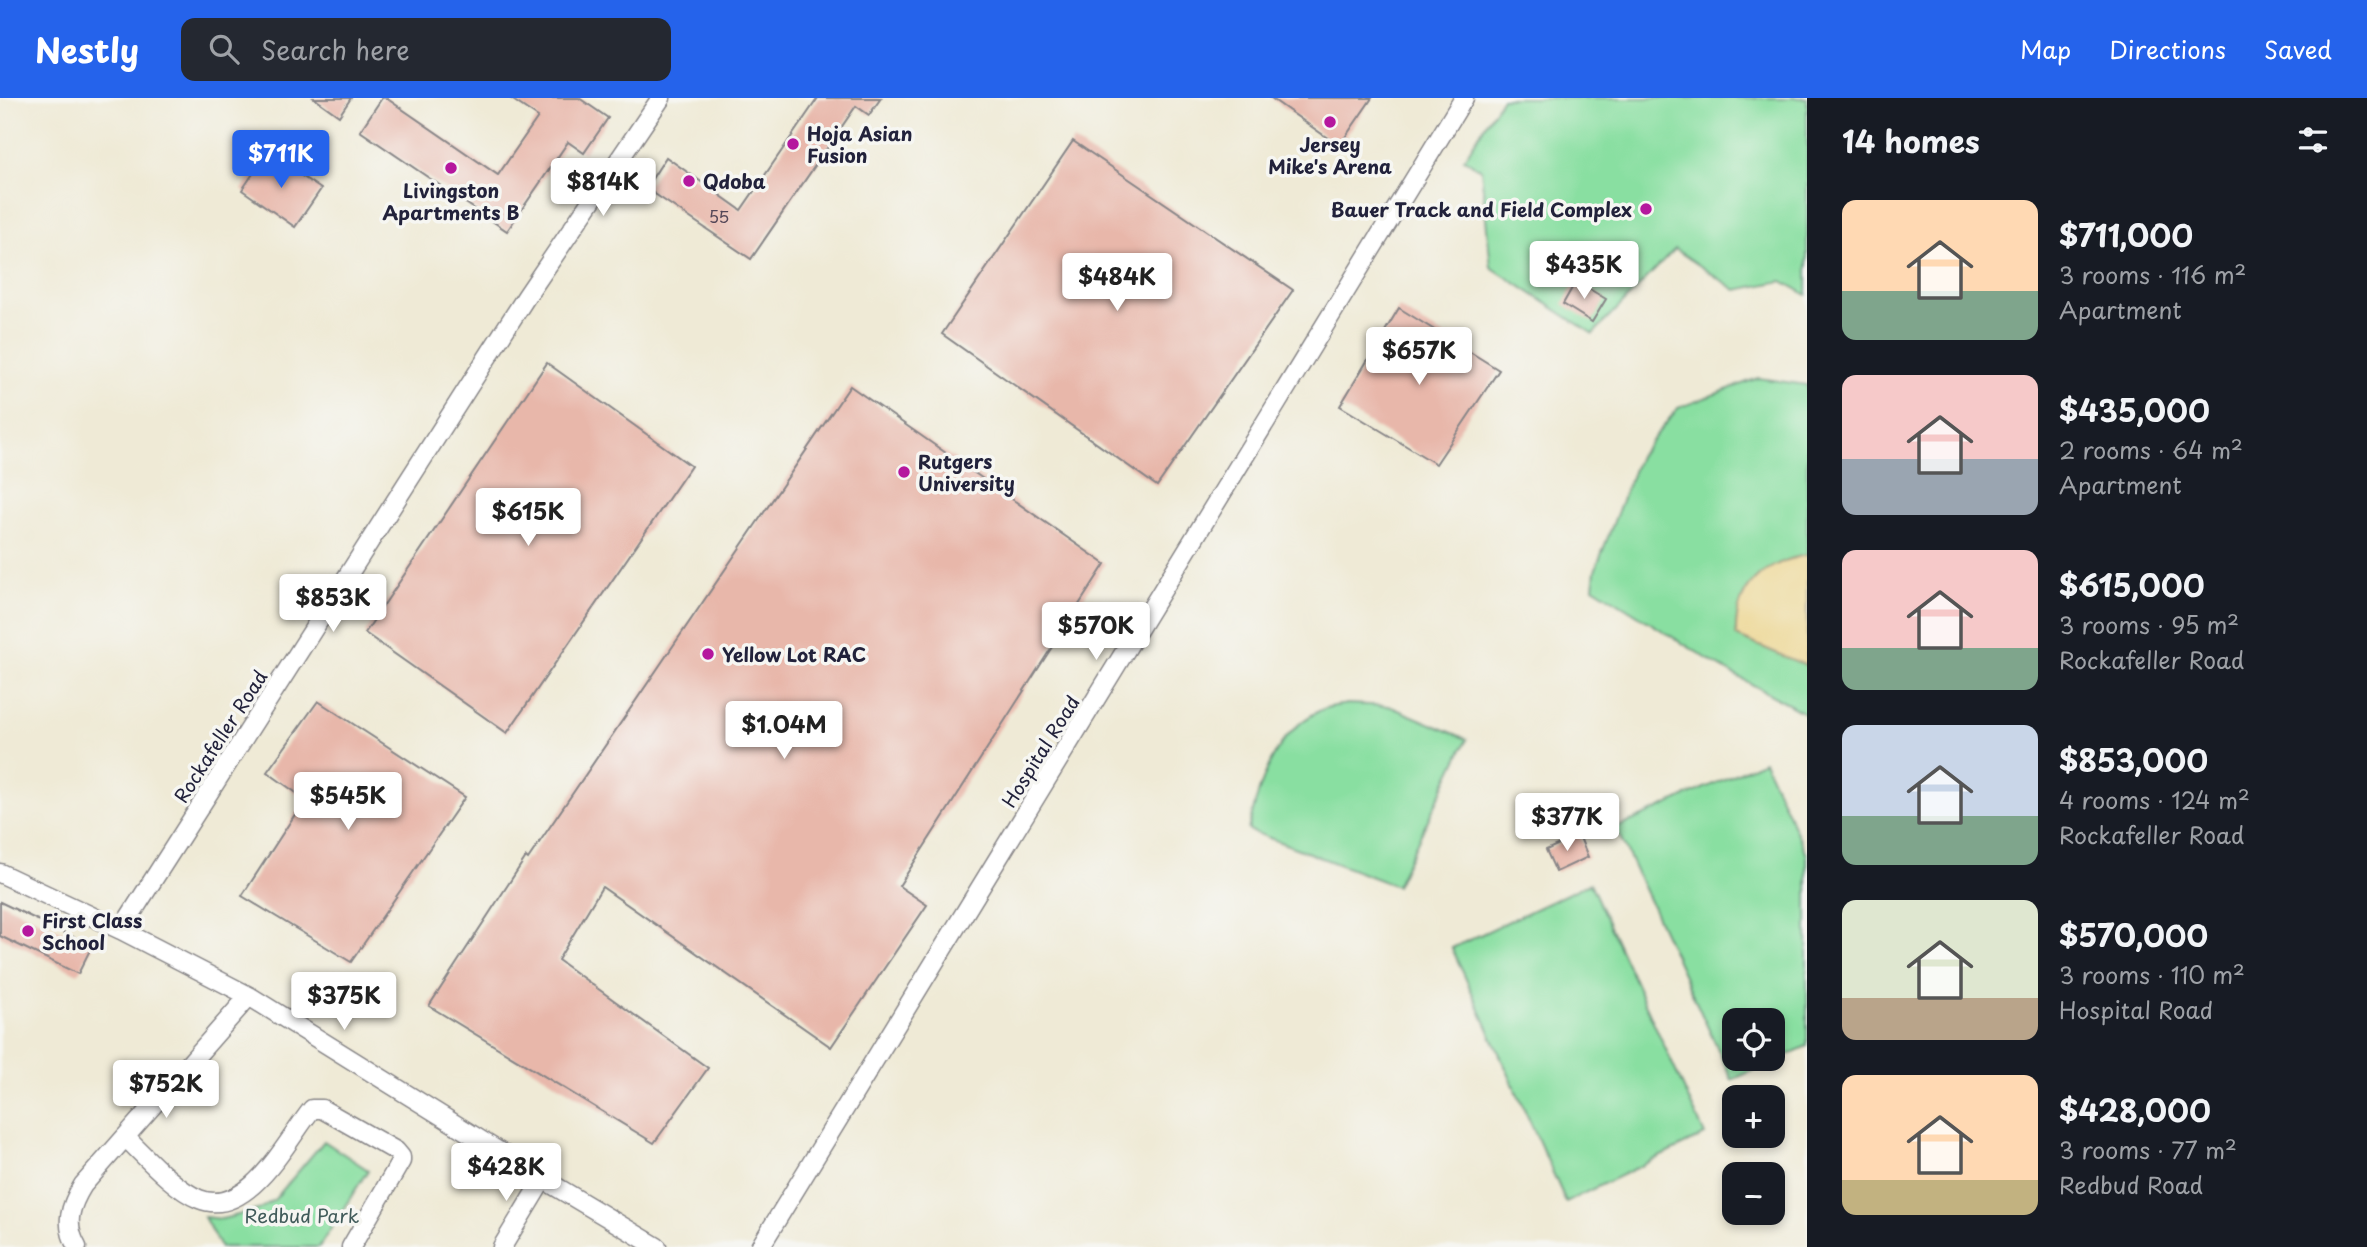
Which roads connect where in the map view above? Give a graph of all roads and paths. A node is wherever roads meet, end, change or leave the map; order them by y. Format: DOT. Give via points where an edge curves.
graph roads {
  1 [pos="660,98"];
  2 [pos="1464,98"];
  3 [pos="0,873"];
  4 [pos="121,930"];
  5 [pos="249,996"];
  6 [pos="125,1137"];
  7 [pos="543,1179"];
  8 [pos="77,1247"];
  9 [pos="351,1247"];
  10 [pos="502,1247"];
  11 [pos="657,1247"];
  12 [pos="760,1247"];
  1 -- 4 [label="street, Rockafeller Road" via="513,316"];
  2 -- 12 [label="street, Hospital Road"];
  3 -- 4 [label="street"];
  4 -- 5 [label="street"];
  5 -- 6 [label="street"];
  5 -- 7 [label="street"];
  6 -- 8 [label="street" via="83,1185 69,1211"];
  6 -- 9 [label="street" via="184,1190 200,1200 226,1202 262,1176 312,1109 322,1109 401,1157"];
  7 -- 10 [label="street"];
  7 -- 11 [label="street"];
}
